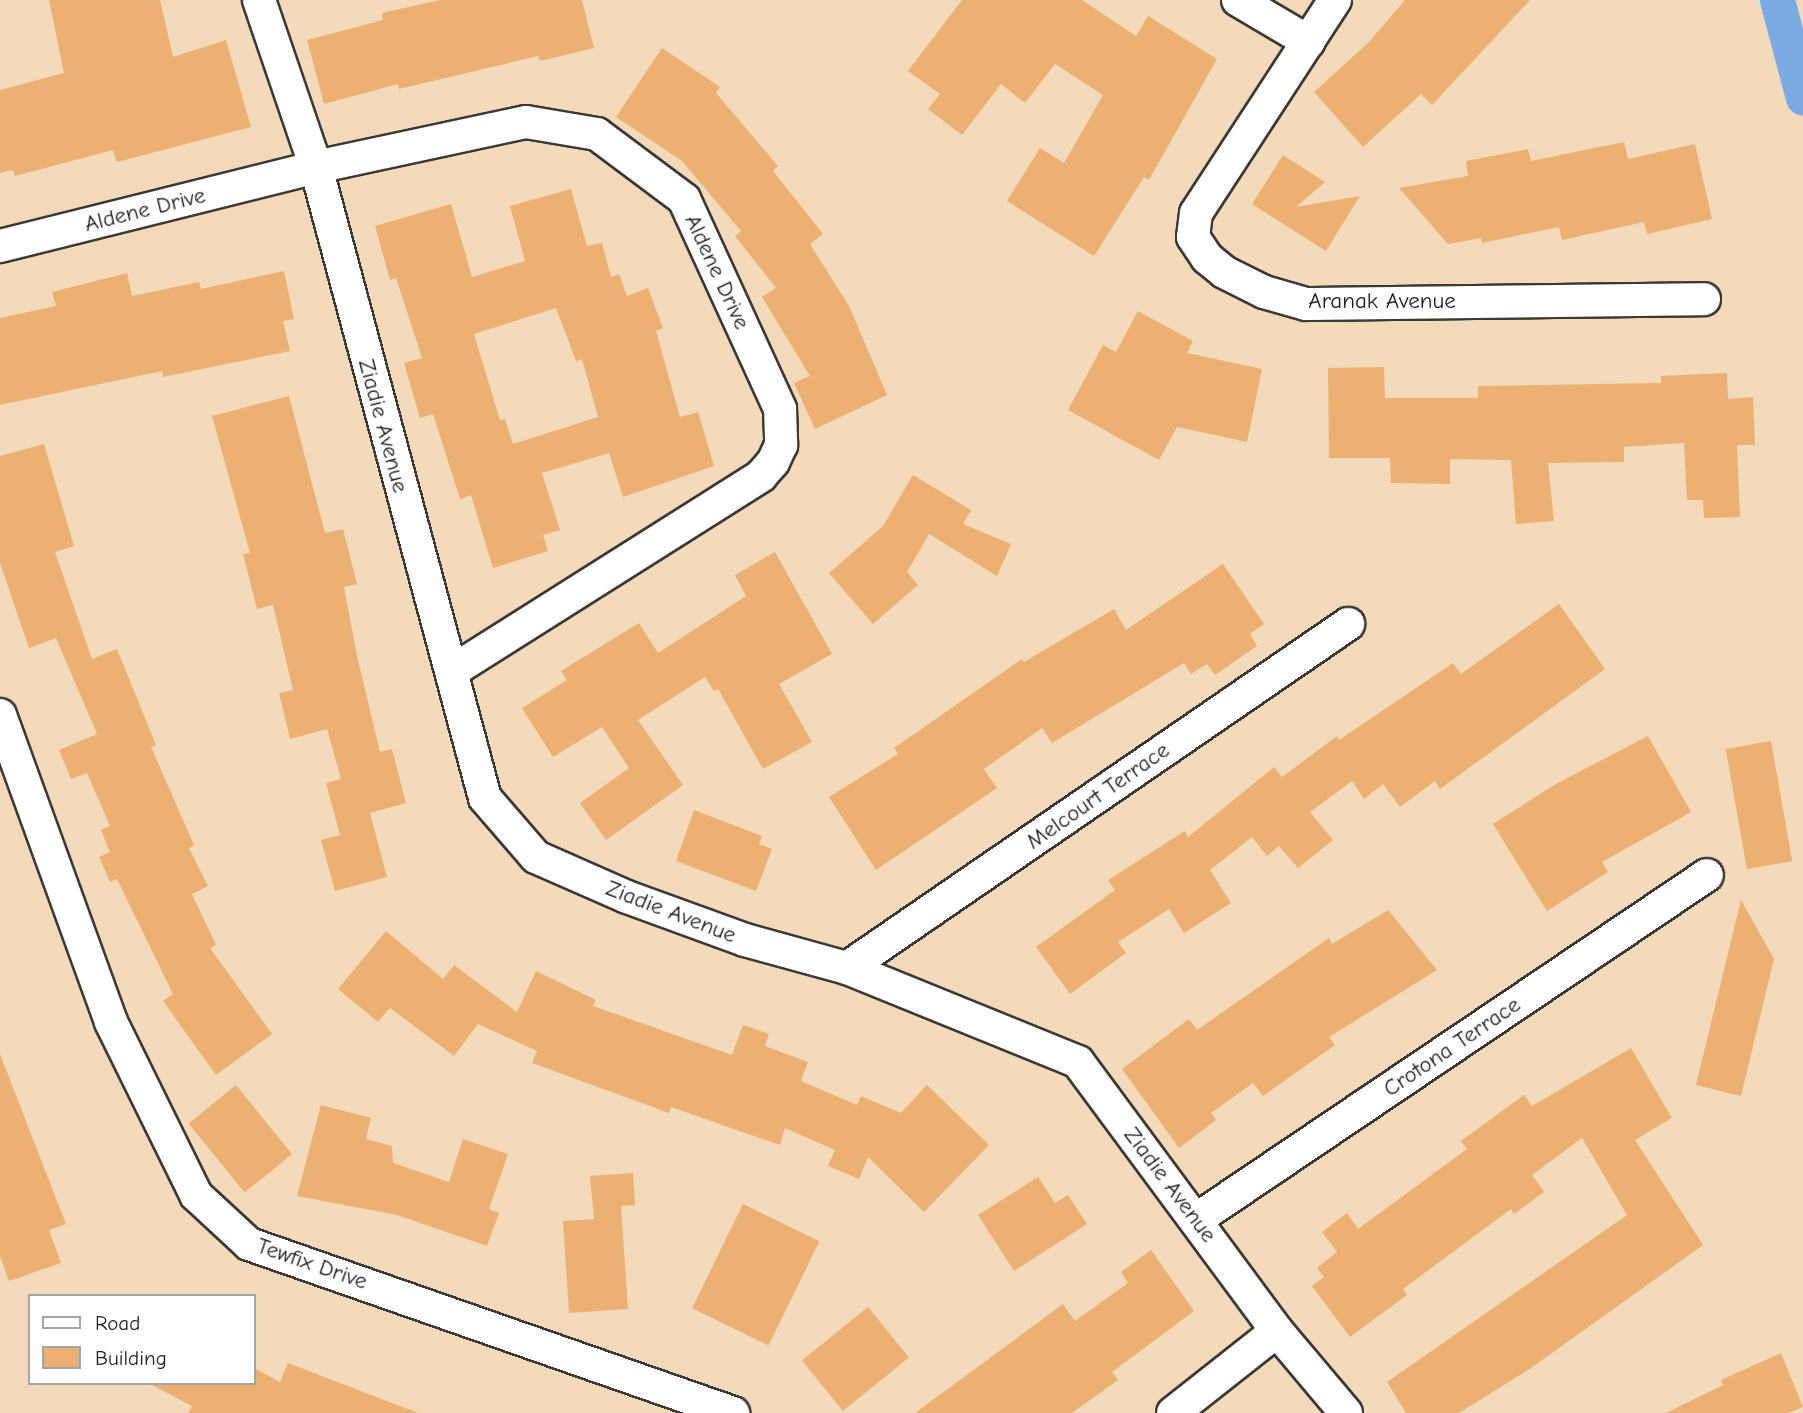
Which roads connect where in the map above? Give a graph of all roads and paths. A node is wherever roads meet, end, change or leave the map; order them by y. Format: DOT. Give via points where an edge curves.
graph roads {
  1 [pos="259,0"];
  2 [pos="1238,0"];
  3 [pos="1335,0"];
  4 [pos="1309,42"];
  5 [pos="316,167"];
  6 [pos="0,246"];
  7 [pos="1703,299"];
  8 [pos="1348,624"];
  9 [pos="452,671"];
  10 [pos="0,716"];
  11 [pos="1706,874"];
  12 [pos="848,968"];
  13 [pos="1197,1219"];
  14 [pos="1277,1331"];
  15 [pos="733,1413"];
  16 [pos="1173,1413"];
  17 [pos="1346,1413"];
  1 -- 5 [label="street, Ziadie Avenue"];
  2 -- 4 [label="street"];
  3 -- 4 [label="street, Aranak Avenue"];
  4 -- 7 [label="street, Aranak Avenue" via="1196,213 1193,237 1224,272 1264,292 1306,304"];
  5 -- 6 [label="street, Aldene Drive"];
  5 -- 9 [label="street, Ziadie Avenue"];
  5 -- 9 [label="street, Aldene Drive" via="526,122 597,134 684,199 780,408 781,445 761,476"];
  8 -- 12 [label="street, Melcourt Terrace"];
  9 -- 12 [label="street, Ziadie Avenue" via="485,798 536,857 627,897 746,940"];
  10 -- 15 [label="street, Tewfix Drive" via="111,1022 196,1195 249,1244"];
  11 -- 13 [label="street, Crotona Terrace"];
  12 -- 13 [label="street, Ziadie Avenue" via="1078,1062"];
  13 -- 14 [label="street, Ziadie Avenue"];
  14 -- 16 [label="street"];
  14 -- 17 [label="street, Ziadie Avenue"];
}
